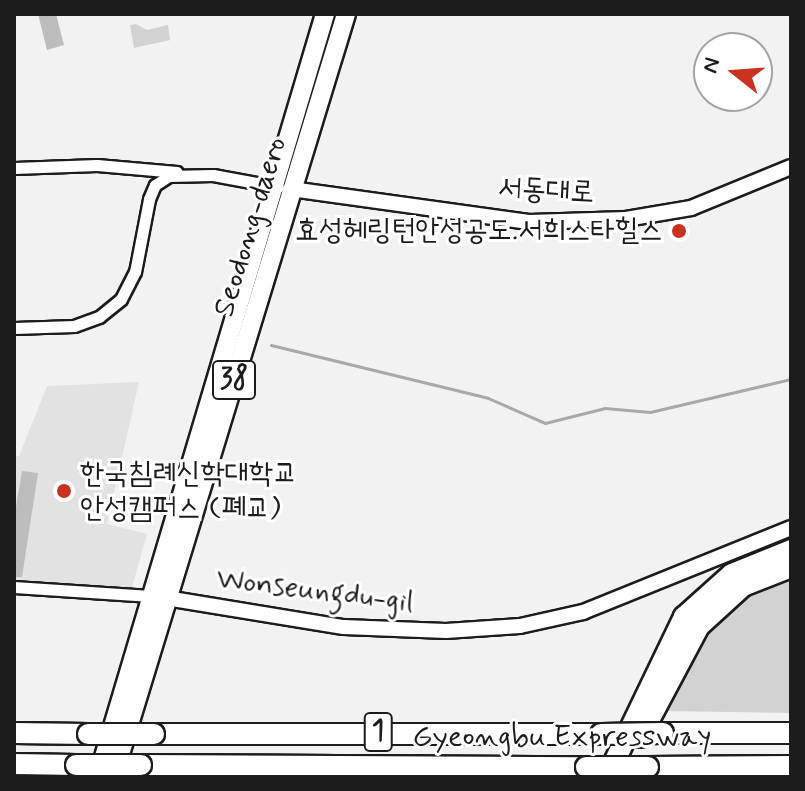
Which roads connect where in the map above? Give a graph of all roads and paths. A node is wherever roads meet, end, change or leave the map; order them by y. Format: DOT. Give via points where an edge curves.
graph roads {
  1 [pos="325,14"];
  2 [pos="346,14"];
  3 [pos="791,167"];
  4 [pos="14,168"];
  5 [pos="186,172"];
  6 [pos="281,188"];
  7 [pos="14,328"];
  8 [pos="791,528"];
  9 [pos="791,550"];
  10 [pos="791,567"];
  11 [pos="14,587"];
  12 [pos="160,597"];
  13 [pos="791,726"];
  14 [pos="731,732"];
  15 [pos="14,733"];
  16 [pos="791,733"];
  17 [pos="106,741"];
  18 [pos="14,764"];
  19 [pos="141,765"];
  20 [pos="791,766"];
  21 [pos="83,771"];
  22 [pos="98,777"];
  23 [pos="115,777"];
  24 [pos="262,777"];
  25 [pos="607,777"];
  26 [pos="621,777"];
  1 -- 6 [label="main road, Seodong-daero / 38"];
  2 -- 6 [label="main road, Seodong-daero / 38"];
  3 -- 6 [label="street, 서동대로" via="691,208 626,219 529,222"];
  4 -- 5 [label="street" via="97,165"];
  5 -- 6 [label="street"];
  5 -- 7 [label="street" via="155,185 135,272 121,299 99,317 74,326"];
  6 -- 12 [label="main road, Seodong-daero / 38"];
  8 -- 12 [label="street, Wonseungdu-gil" via="583,612 520,626 446,631 344,627"];
  9 -- 25 [label="highway" via="732,574 684,617"];
  10 -- 26 [label="highway" via="743,586 699,626"];
  11 -- 12 [label="street"];
  12 -- 17 [label="main road, Seodong-daero / 38"];
  13 -- 14 [label="highway"];
  14 -- 16 [label="highway, Gyeongbu Expressway / 1"];
  14 -- 17 [label="highway, Gyeongbu Expressway / 1, bridge" via="154,734"];
  15 -- 17 [label="highway, 1"];
  17 -- 21 [label="main road"];
  17 -- 22 [label="main road, Seodong-daero / 38"];
  17 -- 23 [label="main road, Seodong-daero / 38"];
  18 -- 21 [label="highway, 1"];
  19 -- 20 [label="highway, Gyeongbu Expressway / 1, bridge"];
  19 -- 21 [label="highway, 1, bridge"];
  19 -- 24 [label="highway"];
}
